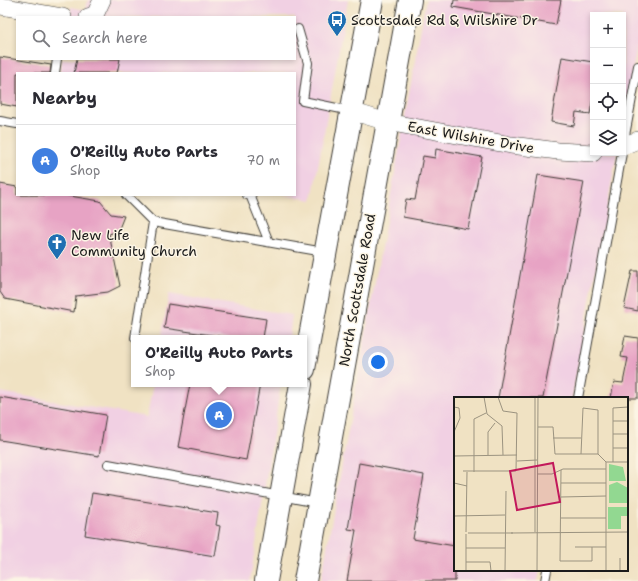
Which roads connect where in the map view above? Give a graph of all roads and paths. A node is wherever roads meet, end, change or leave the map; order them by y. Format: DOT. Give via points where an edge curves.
graph roads {
  1 [pos="372,0"];
  2 [pos="410,0"];
  3 [pos="0,6"];
  4 [pos="57,16"];
  5 [pos="298,29"];
  6 [pos="57,60"];
  7 [pos="638,66"];
  8 [pos="55,72"];
  9 [pos="351,111"];
  10 [pos="0,121"];
  11 [pos="387,122"];
  12 [pos="16,124"];
  13 [pos="626,130"];
  14 [pos="638,140"];
  15 [pos="626,145"];
  16 [pos="590,153"];
  17 [pos="621,156"];
  18 [pos="127,196"];
  19 [pos="250,196"];
  20 [pos="153,222"];
  21 [pos="269,242"];
  22 [pos="325,252"];
  23 [pos="135,335"];
  24 [pos="307,353"];
  25 [pos="300,387"];
  26 [pos="578,397"];
  27 [pos="108,464"];
  28 [pos="281,496"];
  29 [pos="319,503"];
  30 [pos="547,571"];
  31 [pos="266,581"];
  32 [pos="305,581"];
  33 [pos="545,581"];
  1 -- 9 [label="main road"];
  2 -- 11 [label="main road, North Scottsdale Road"];
  3 -- 4 [label="street"];
  5 -- 9 [label="lane" via="308,63 303,101"];
  6 -- 8 [label="lane"];
  7 -- 13 [label="lane"];
  9 -- 11 [label="street, East Wilshire Drive"];
  9 -- 22 [label="main road"];
  10 -- 12 [label="lane"];
  11 -- 16 [label="street, East Wilshire Drive" via="511,144"];
  11 -- 29 [label="main road, North Scottsdale Road"];
  14 -- 15 [label="street"];
  17 -- 26 [label="lane"];
  18 -- 20 [label="lane"];
  19 -- 21 [label="lane"];
  20 -- 21 [label="lane"];
  20 -- 23 [label="lane"];
  21 -- 22 [label="lane"];
  22 -- 24 [label="main road"];
  25 -- 28 [label="main road"];
  27 -- 28 [label="lane"];
  28 -- 29 [label="lane"];
  28 -- 31 [label="main road"];
  29 -- 32 [label="main road, North Scottsdale Road"];
  30 -- 33 [label="lane"];
}
